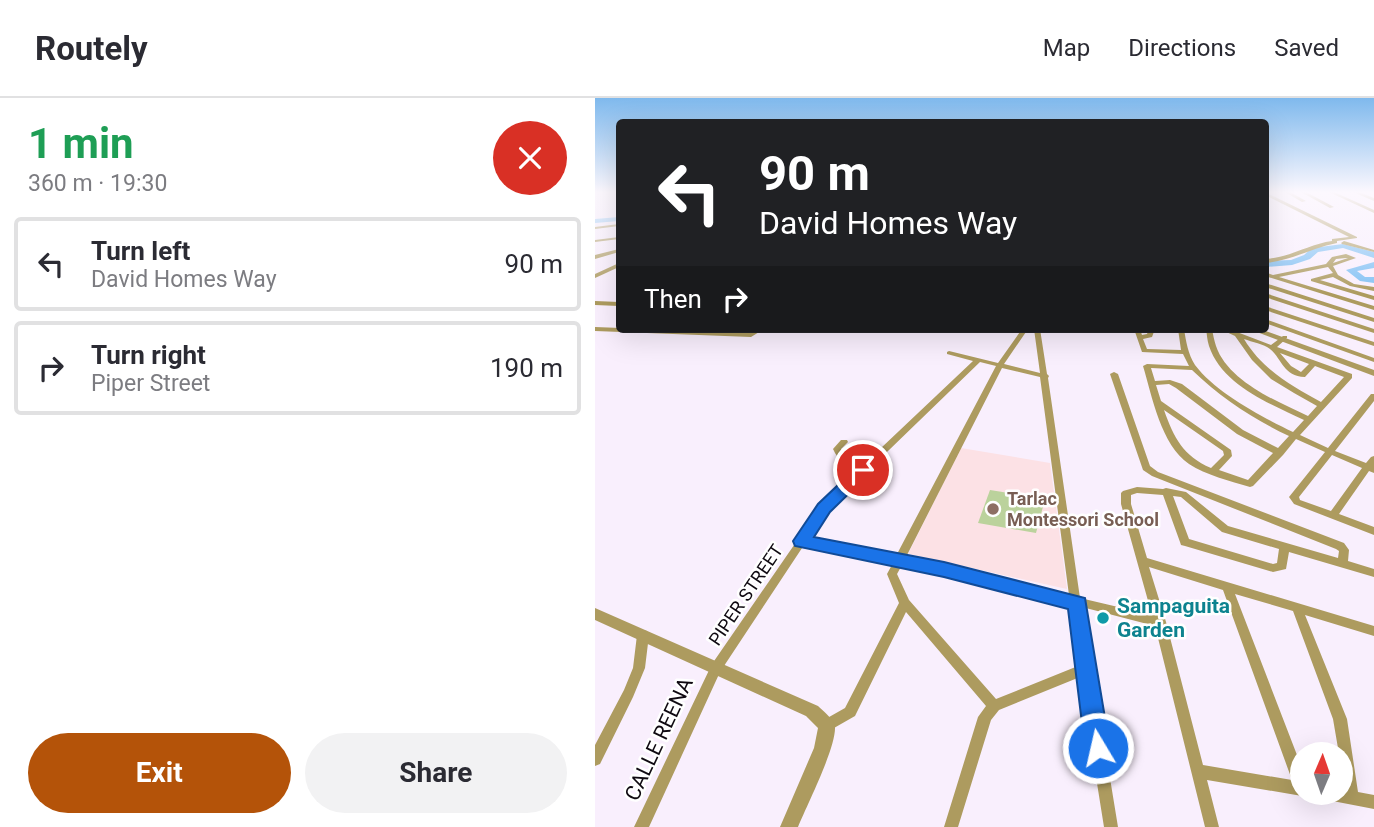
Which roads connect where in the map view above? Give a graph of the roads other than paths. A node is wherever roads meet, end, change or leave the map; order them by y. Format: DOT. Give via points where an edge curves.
graph roads {
  1 [pos="1331,226"];
  2 [pos="616,238"];
  3 [pos="595,241"];
  4 [pos="1335,242"];
  5 [pos="1373,251"];
  6 [pos="616,252"];
  7 [pos="595,257"];
  8 [pos="1269,261"];
  9 [pos="616,266"];
  10 [pos="1269,275"];
  11 [pos="1334,275"];
  12 [pos="595,276"];
  13 [pos="1313,280"];
  14 [pos="1295,284"];
  15 [pos="1269,286"];
  16 [pos="1374,289"];
  17 [pos="1269,296"];
  18 [pos="1374,298"];
  19 [pos="595,303"];
  20 [pos="616,303"];
  21 [pos="1374,308"];
  22 [pos="1269,309"];
  23 [pos="1374,320"];
  24 [pos="1269,322"];
  25 [pos="595,329"];
  26 [pos="616,330"];
  27 [pos="1374,331"];
  28 [pos="1269,332"];
  29 [pos="699,333"];
  30 [pos="754,333"];
  31 [pos="1021,333"];
  32 [pos="1038,333"];
  33 [pos="1138,333"];
  34 [pos="1182,333"];
  35 [pos="1210,333"];
  36 [pos="1233,333"];
  37 [pos="1266,333"];
  38 [pos="1238,335"];
  39 [pos="1283,338"];
  40 [pos="1374,345"];
  41 [pos="1272,347"];
  42 [pos="1144,351"];
  43 [pos="1186,352"];
  44 [pos="949,353"];
  45 [pos="1362,356"];
  46 [pos="978,360"];
  47 [pos="1374,360"];
  48 [pos="1314,363"];
  49 [pos="1000,365"];
  50 [pos="1147,366"];
  51 [pos="1194,368"];
  52 [pos="1374,372"];
  53 [pos="1114,374"];
  54 [pos="1045,376"];
  55 [pos="1152,383"];
  56 [pos="1374,396"];
  57 [pos="1158,402"];
  58 [pos="1322,405"];
  59 [pos="1309,420"];
  60 [pos="1295,434"];
  61 [pos="844,442"];
  62 [pos="1330,450"];
  63 [pos="1280,453"];
  64 [pos="1372,466"];
  65 [pos="863,470"];
  66 [pos="1214,470"];
  67 [pos="1184,490"];
  68 [pos="1166,491"];
  69 [pos="1332,516"];
  70 [pos="1374,531"];
  71 [pos="802,541"];
  72 [pos="1284,547"];
  73 [pos="897,561"];
  74 [pos="1142,561"];
  75 [pos="1343,564"];
  76 [pos="1374,573"];
  77 [pos="1227,586"];
  78 [pos="905,603"];
  79 [pos="1077,604"];
  80 [pos="1297,608"];
  81 [pos="595,614"];
  82 [pos="1160,622"];
  83 [pos="1374,631"];
  84 [pos="643,635"];
  85 [pos="716,668"];
  86 [pos="1085,669"];
  87 [pos="994,706"];
  88 [pos="827,726"];
  89 [pos="1343,742"];
  90 [pos="1290,756"];
  91 [pos="595,759"];
  92 [pos="1198,771"];
  93 [pos="1290,786"];
  94 [pos="1353,798"];
  95 [pos="1374,802"];
  96 [pos="641,827"];
  97 [pos="789,827"];
  98 [pos="951,827"];
  99 [pos="1111,827"];
  100 [pos="1212,827"];
  1 -- 4 [label="street" via="1355,238"];
  2 -- 3 [label="street"];
  4 -- 5 [label="street"];
  4 -- 8 [label="street"];
  6 -- 7 [label="street"];
  9 -- 12 [label="street"];
  10 -- 11 [label="street" via="1329,264 1337,273"];
  10 -- 14 [label="street"];
  11 -- 13 [label="street"];
  11 -- 16 [label="street"];
  13 -- 14 [label="street"];
  13 -- 18 [label="street"];
  14 -- 21 [label="street"];
  15 -- 23 [label="street"];
  17 -- 27 [label="street"];
  19 -- 20 [label="street"];
  22 -- 40 [label="street"];
  24 -- 45 [label="street"];
  25 -- 26 [label="street"];
  28 -- 39 [label="street"];
  29 -- 30 [label="street"];
  31 -- 49 [label="street"];
  32 -- 54 [label="street"];
  33 -- 42 [label="street"];
  34 -- 43 [label="street"];
  35 -- 59 [label="street" via="1228,369 1259,394"];
  36 -- 38 [label="street"];
  37 -- 39 [label="street"];
  38 -- 41 [label="street"];
  38 -- 58 [label="street" via="1266,373"];
  39 -- 41 [label="street"];
  39 -- 52 [label="street"];
  40 -- 45 [label="street"];
  41 -- 48 [label="street"];
  41 -- 48 [label="street" via="1277,357 1300,375"];
  42 -- 43 [label="street"];
  42 -- 50 [label="street"];
  43 -- 51 [label="street"];
  44 -- 46 [label="street"];
  45 -- 47 [label="street"];
  46 -- 49 [label="street"];
  46 -- 65 [label="street, PIPER STREET"];
  48 -- 58 [label="street" via="1349,376"];
  49 -- 54 [label="street"];
  49 -- 73 [label="street"];
  50 -- 51 [label="street"];
  50 -- 55 [label="street"];
  51 -- 60 [label="street" via="1238,405"];
  53 -- 67 [label="street" via="1146,468"];
  54 -- 79 [label="street"];
  55 -- 57 [label="street"];
  55 -- 63 [label="street" via="1179,386 1240,432"];
  56 -- 62 [label="street"];
  57 -- 66 [label="street" via="1185,457"];
  57 -- 66 [label="street" via="1227,450 1228,456"];
  58 -- 59 [label="street"];
  59 -- 60 [label="street"];
  60 -- 62 [label="street"];
  60 -- 63 [label="street"];
  61 -- 65 [label="street" via="837,449 839,454"];
  62 -- 64 [label="street"];
  62 -- 69 [label="street" via="1294,497"];
  63 -- 66 [label="street" via="1250,484"];
  64 -- 69 [label="street"];
  65 -- 71 [label="street, PIPER STREET" via="824,508"];
  67 -- 68 [label="street"];
  67 -- 72 [label="street" via="1225,529"];
  67 -- 75 [label="street" via="1340,546"];
  68 -- 72 [label="street" via="1185,542 1273,568 1282,566"];
  68 -- 74 [label="street" via="1126,493"];
  69 -- 70 [label="street"];
  71 -- 73 [label="street"];
  71 -- 85 [label="street, PIPER STREET"];
  72 -- 75 [label="street"];
  73 -- 78 [label="street" via="892,574"];
  73 -- 79 [label="street"];
  74 -- 77 [label="street"];
  74 -- 82 [label="street"];
  75 -- 76 [label="street"];
  77 -- 80 [label="street"];
  77 -- 90 [label="street"];
  78 -- 87 [label="street"];
  78 -- 88 [label="street" via="858,699 849,712"];
  79 -- 82 [label="street"];
  79 -- 86 [label="street"];
  80 -- 83 [label="street"];
  80 -- 89 [label="street" via="1340,719"];
  81 -- 84 [label="street"];
  82 -- 92 [label="street"];
  84 -- 85 [label="street"];
  84 -- 91 [label="street" via="639,668"];
  85 -- 88 [label="street" via="812,711"];
  85 -- 96 [label="street, CALLE REENA"];
  86 -- 87 [label="street"];
  86 -- 99 [label="street"];
  87 -- 98 [label="street" via="985,718"];
  88 -- 97 [label="street"];
  92 -- 93 [label="street"];
  92 -- 100 [label="street"];
  94 -- 95 [label="street"];
}
